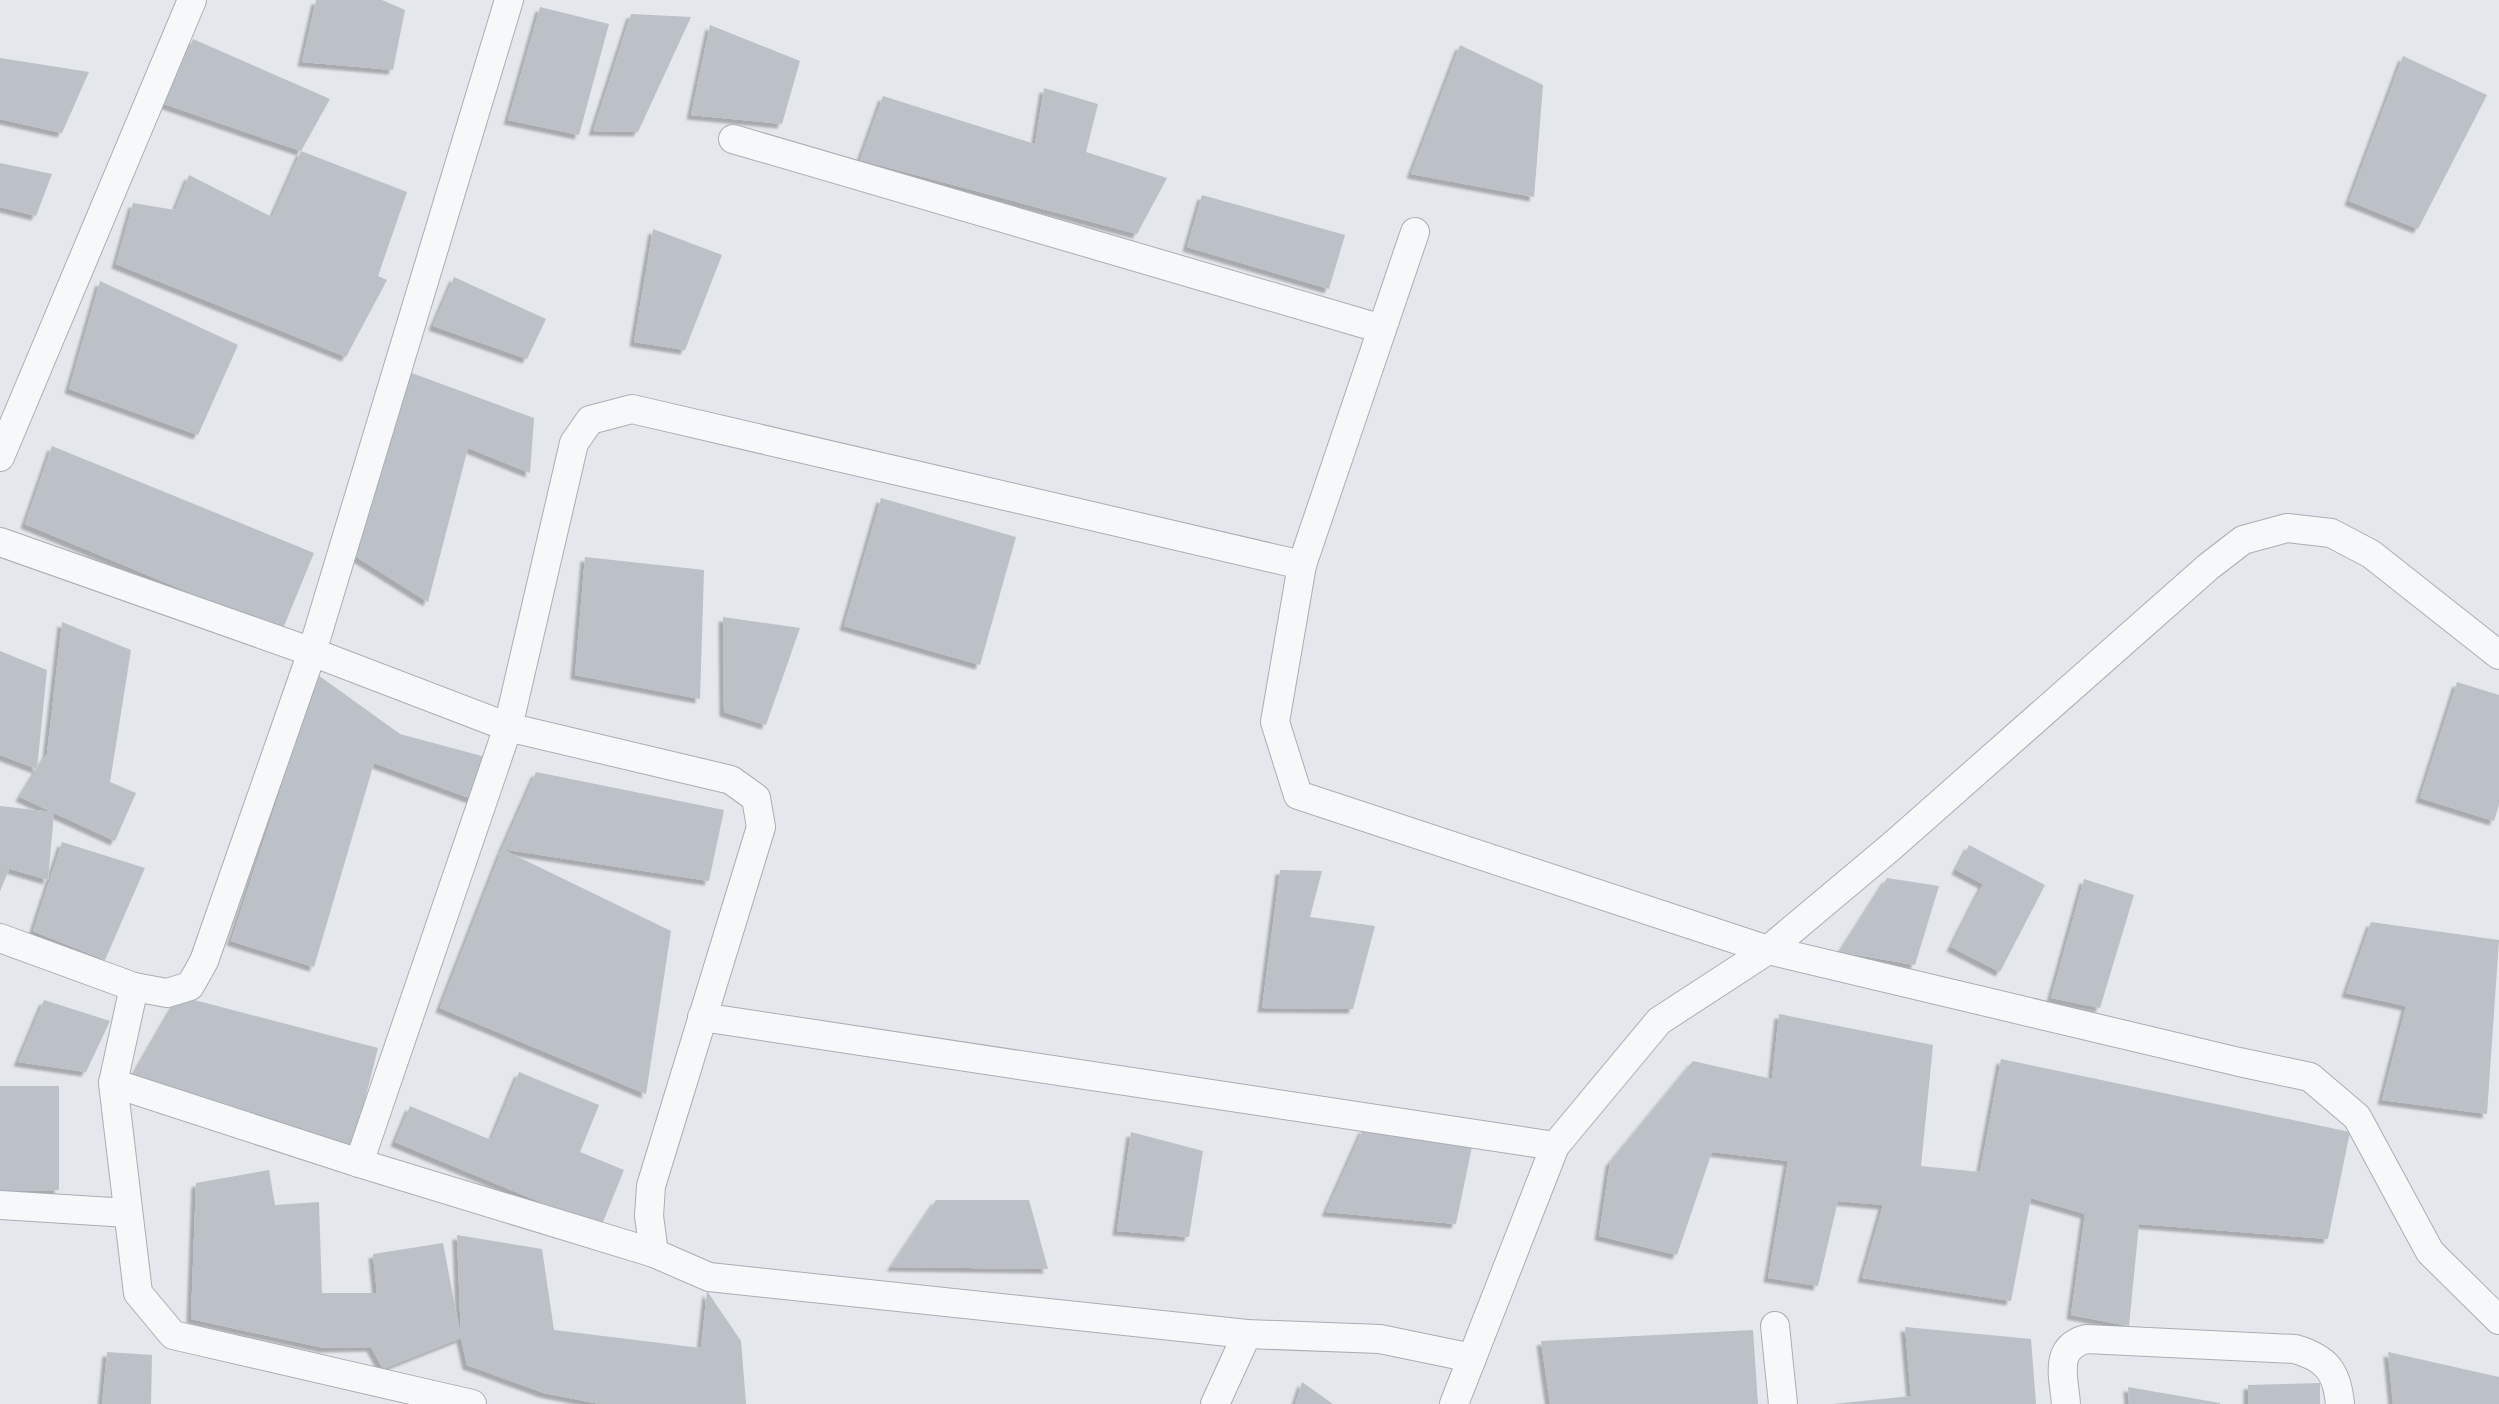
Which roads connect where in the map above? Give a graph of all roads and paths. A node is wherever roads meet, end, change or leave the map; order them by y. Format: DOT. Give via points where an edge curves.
graph roads {
  1 [pos="192,0"];
  2 [pos="509,0"];
  3 [pos="733,139"];
  4 [pos="1415,232"];
  5 [pos="1382,329"];
  6 [pos="0,457"];
  7 [pos="0,542"];
  8 [pos="1302,564"];
  9 [pos="312,652"];
  10 [pos="2499,655"];
  11 [pos="508,726"];
  12 [pos="0,938"];
  13 [pos="1768,950"];
  14 [pos="134,987"];
  15 [pos="702,1017"];
  16 [pos="113,1083"];
  17 [pos="1555,1146"];
  18 [pos="359,1163"];
  19 [pos="0,1205"];
  20 [pos="128,1213"];
  21 [pos="654,1253"];
  22 [pos="2499,1320"];
  23 [pos="1775,1326"];
  24 [pos="1247,1334"];
  25 [pos="1472,1358"];
  26 [pos="472,1404"];
  27 [pos="1215,1404"];
  28 [pos="1454,1404"];
  29 [pos="1783,1404"];
  30 [pos="2066,1404"];
  31 [pos="2340,1404"];
  1 -- 6 [label="street"];
  2 -- 9 [label="street"];
  3 -- 5 [label="street"];
  4 -- 5 [label="street"];
  5 -- 8 [label="street"];
  7 -- 9 [label="street"];
  8 -- 11 [label="street" via="632,409 590,420 574,443"];
  8 -- 13 [label="street" via="1276,722 1298,795"];
  9 -- 11 [label="street"];
  9 -- 14 [label="street" via="204,961 190,986 167,993"];
  10 -- 13 [label="street" via="2371,554 2331,533 2286,528 2243,540"];
  11 -- 15 [label="street" via="731,780 756,798 760,827"];
  11 -- 18 [label="street"];
  12 -- 14 [label="street"];
  13 -- 17 [label="street" via="1659,1021"];
  13 -- 22 [label="street" via="2310,1077 2357,1118 2430,1252"];
  14 -- 16 [label="street"];
  15 -- 17 [label="street"];
  15 -- 21 [label="street" via="651,1186 649,1216"];
  16 -- 18 [label="street"];
  16 -- 20 [label="street"];
  17 -- 25 [label="street"];
  18 -- 21 [label="street"];
  19 -- 20 [label="street"];
  20 -- 26 [label="street" via="138,1293 173,1334"];
  21 -- 24 [label="street" via="709,1277"];
  23 -- 29 [label="street"];
  24 -- 25 [label="street" via="1380,1339"];
  24 -- 27 [label="street"];
  25 -- 28 [label="street"];
  30 -- 31 [label="street" via="2062,1360 2067,1349 2086,1339 2295,1349 2325,1363 2335,1377"];
}
